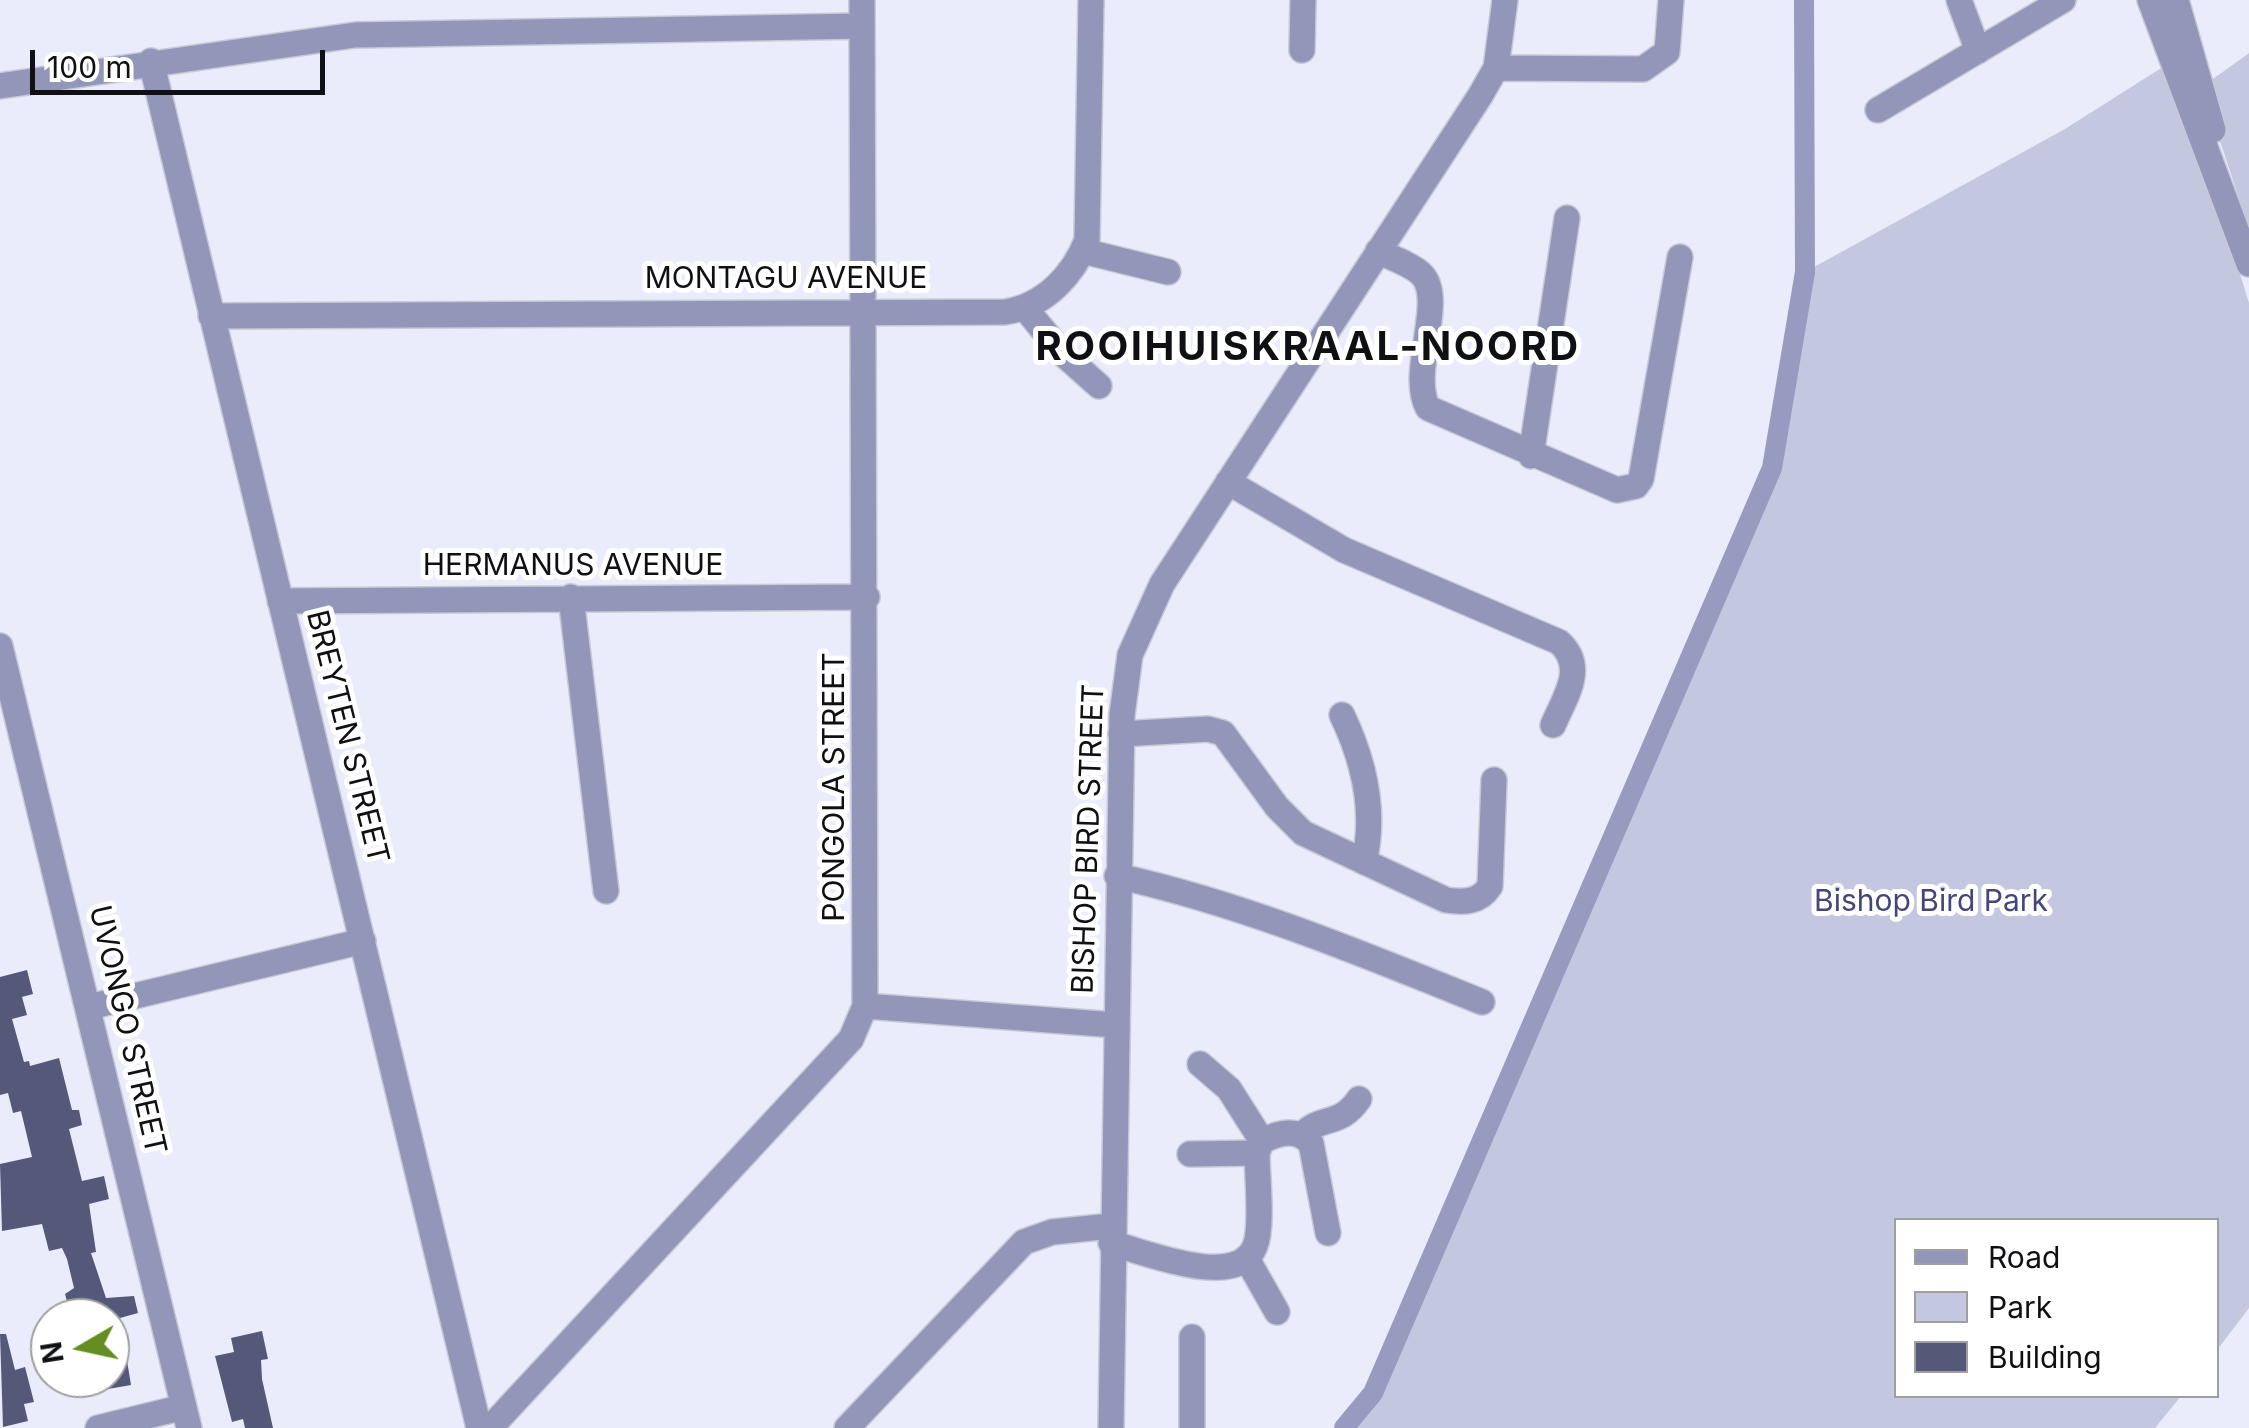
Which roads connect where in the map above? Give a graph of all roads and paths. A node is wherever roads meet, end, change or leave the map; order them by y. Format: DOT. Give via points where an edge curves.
graph roads {
  1 [pos="862,0"];
  2 [pos="1091,0"];
  3 [pos="1303,0"];
  4 [pos="1505,0"];
  5 [pos="1671,0"];
  6 [pos="1959,0"];
  7 [pos="2063,0"];
  8 [pos="2150,0"];
  9 [pos="2177,1"];
  10 [pos="862,26"];
  11 [pos="1302,50"];
  12 [pos="1978,52"];
  13 [pos="151,61"];
  14 [pos="1496,68"];
  15 [pos="0,86"];
  16 [pos="1878,110"];
  17 [pos="1567,218"];
  18 [pos="1083,250"];
  19 [pos="1378,252"];
  20 [pos="2245,253"];
  21 [pos="1680,257"];
  22 [pos="1168,272"];
  23 [pos="1025,308"];
  24 [pos="863,310"];
  25 [pos="211,316"];
  26 [pos="1099,386"];
  27 [pos="1531,456"];
  28 [pos="1228,482"];
  29 [pos="571,597"];
  30 [pos="866,597"];
  31 [pos="280,601"];
  32 [pos="0,646"];
  33 [pos="1342,715"];
  34 [pos="1553,726"];
  35 [pos="1121,734"];
  36 [pos="1494,780"];
  37 [pos="1364,862"];
  38 [pos="1117,876"];
  39 [pos="606,891"];
  40 [pos="363,941"];
  41 [pos="1482,1002"];
  42 [pos="866,1006"];
  43 [pos="89,1007"];
  44 [pos="1115,1026"];
  45 [pos="1200,1064"];
  46 [pos="1360,1099"];
  47 [pos="1303,1134"];
  48 [pos="1260,1147"];
  49 [pos="1190,1154"];
  50 [pos="1328,1233"];
  51 [pos="1111,1235"];
  52 [pos="1247,1259"];
  53 [pos="1276,1312"];
  54 [pos="1192,1337"];
  55 [pos="187,1417"];
  56 [pos="98,1428"];
  57 [pos="480,1428"];
  58 [pos="490,1428"];
  59 [pos="848,1428"];
  60 [pos="1111,1428"];
  61 [pos="1192,1428"];
  1 -- 10 [label="street, PONGOLA STREET"];
  2 -- 18 [label="street" via="1101,163"];
  3 -- 11 [label="street"];
  4 -- 14 [label="street, BISHOP BIRD STREET"];
  5 -- 14 [label="street" via="1666,52 1643,69"];
  6 -- 12 [label="street"];
  7 -- 12 [label="street"];
  8 -- 20 [label="street"];
  9 -- 20 [label="street"];
  10 -- 13 [label="street" via="410,32"];
  10 -- 24 [label="street, PONGOLA STREET"];
  12 -- 16 [label="street"];
  13 -- 15 [label="street"];
  13 -- 25 [label="street, BREYTEN STREET"];
  14 -- 19 [label="street, BISHOP BIRD STREET"];
  17 -- 27 [label="street"];
  18 -- 22 [label="street"];
  18 -- 23 [label="street" via="1060,282"];
  19 -- 27 [label="street" via="1419,272 1430,290 1420,384 1428,408"];
  19 -- 28 [label="street, BISHOP BIRD STREET"];
  21 -- 27 [label="street" via="1636,486 1617,490"];
  23 -- 24 [label="street, MONTAGU AVENUE"];
  23 -- 26 [label="street"];
  24 -- 25 [label="street, MONTAGU AVENUE"];
  24 -- 30 [label="street, PONGOLA STREET"];
  25 -- 31 [label="street, BREYTEN STREET"];
  28 -- 34 [label="street" via="1344,550 1559,642 1570,652 1574,674"];
  28 -- 35 [label="street, BISHOP BIRD STREET" via="1143,622 1127,672"];
  29 -- 30 [label="street, HERMANUS AVENUE"];
  29 -- 31 [label="street, HERMANUS AVENUE"];
  29 -- 39 [label="street"];
  30 -- 42 [label="street, PONGOLA STREET"];
  31 -- 40 [label="street, BREYTEN STREET"];
  32 -- 43 [label="street, UVONGO STREET"];
  33 -- 37 [label="street" via="1363,758 1370,837"];
  35 -- 37 [label="street" via="1222,732 1293,826"];
  35 -- 38 [label="street, BISHOP BIRD STREET"];
  36 -- 37 [label="street" via="1493,875 1481,896 1446,900"];
  38 -- 41 [label="street" via="1342,946"];
  38 -- 44 [label="street, BISHOP BIRD STREET"];
  40 -- 43 [label="street"];
  40 -- 57 [label="street, BREYTEN STREET"];
  42 -- 44 [label="street"];
  42 -- 58 [label="street, PONGOLA STREET" via="851,1039"];
  43 -- 55 [label="street, UVONGO STREET"];
  44 -- 51 [label="street, BISHOP BIRD STREET"];
  45 -- 48 [label="street" via="1229,1089"];
  46 -- 47 [label="street" via="1342,1119"];
  47 -- 48 [label="street" via="1290,1132"];
  47 -- 50 [label="street" via="1316,1157"];
  48 -- 49 [label="street"];
  48 -- 52 [label="street" via="1256,1244"];
  51 -- 52 [label="street" via="1204,1268"];
  51 -- 59 [label="street" via="1052,1232 1024,1242"];
  51 -- 60 [label="street, BISHOP BIRD STREET"];
  52 -- 53 [label="street"];
  54 -- 61 [label="street"];
  55 -- 56 [label="street"];
}
